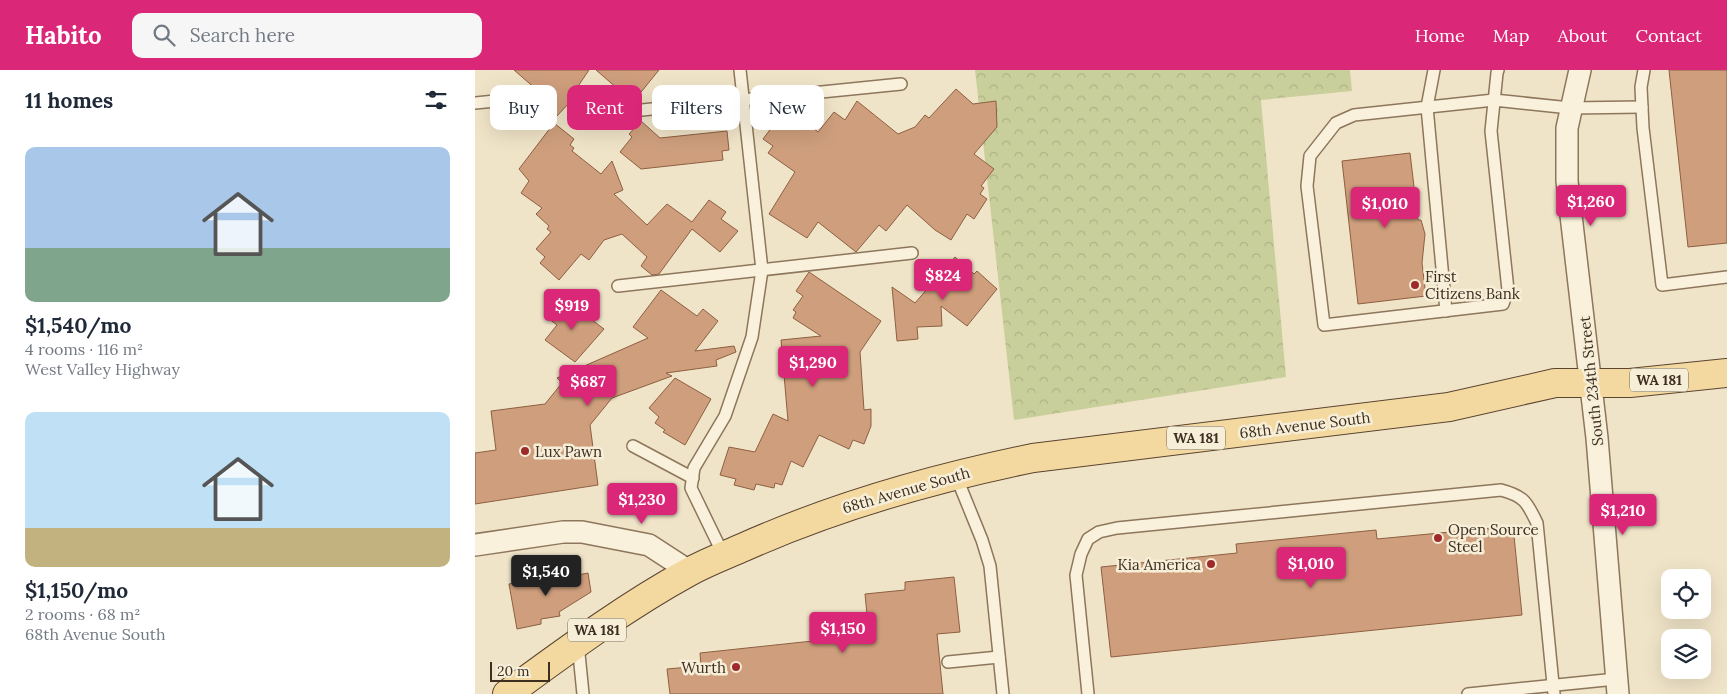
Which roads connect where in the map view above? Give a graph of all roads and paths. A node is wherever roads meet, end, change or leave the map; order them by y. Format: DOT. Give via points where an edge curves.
graph roads {
  1 [pos="741,70"];
  2 [pos="1434,70"];
  3 [pos="1498,70"];
  4 [pos="1580,70"];
  5 [pos="1644,70"];
  6 [pos="901,84"];
  7 [pos="743,100"];
  8 [pos="1494,100"];
  9 [pos="490,102"];
  10 [pos="475,104"];
  11 [pos="1427,107"];
  12 [pos="1642,107"];
  13 [pos="1570,108"];
  14 [pos="642,110"];
  15 [pos="912,253"];
  16 [pos="762,270"];
  17 [pos="1727,277"];
  18 [pos="618,286"];
  19 [pos="1446,311"];
  20 [pos="1727,373"];
  21 [pos="1591,382"];
  22 [pos="633,446"];
  23 [pos="956,476"];
  24 [pos="693,478"];
  25 [pos="475,545"];
  26 [pos="724,556"];
  27 [pos="689,571"];
  28 [pos="578,642"];
  29 [pos="999,658"];
  30 [pos="948,662"];
  31 [pos="1617,686"];
  32 [pos="1553,690"];
  33 [pos="507,694"];
  34 [pos="583,694"];
  35 [pos="1003,694"];
  36 [pos="1088,694"];
  37 [pos="1469,694"];
  1 -- 7 [label="lane"];
  2 -- 11 [label="lane"];
  3 -- 8 [label="lane"];
  4 -- 13 [label="street, South 234th Street"];
  5 -- 12 [label="lane"];
  6 -- 7 [label="lane"];
  7 -- 14 [label="lane"];
  7 -- 16 [label="lane"];
  8 -- 11 [label="lane"];
  8 -- 13 [label="lane"];
  8 -- 19 [label="lane" via="1491,130 1508,290 1503,304"];
  9 -- 10 [label="lane"];
  11 -- 19 [label="lane"];
  11 -- 19 [label="lane" via="1354,115 1336,123 1310,156 1307,186 1324,325"];
  12 -- 13 [label="lane"];
  12 -- 17 [label="lane" via="1662,285"];
  13 -- 21 [label="street, South 234th Street" via="1567,181"];
  15 -- 16 [label="lane"];
  16 -- 18 [label="lane"];
  16 -- 24 [label="lane" via="752,337 725,416 694,468"];
  20 -- 21 [label="main road, 68th Avenue South / WA 181" via="1630,383"];
  21 -- 23 [label="main road, 68th Avenue South / WA 181" via="1555,383 1431,409 1033,458"];
  21 -- 31 [label="street, South 234th Street"];
  22 -- 24 [label="lane"];
  23 -- 26 [label="main road, 68th Avenue South / WA 181" via="788,527"];
  23 -- 29 [label="lane" via="983,540 990,566"];
  24 -- 26 [label="lane" via="691,488"];
  25 -- 27 [label="street" via="576,532 649,545"];
  26 -- 27 [label="main road, 68th Avenue South / WA 181"];
  27 -- 28 [label="main road, WA 181"];
  28 -- 33 [label="main road, WA 181"];
  28 -- 34 [label="lane"];
  29 -- 30 [label="lane"];
  29 -- 35 [label="lane"];
  31 -- 32 [label="lane"];
  32 -- 36 [label="lane" via="1537,523 1528,504 1518,494 1501,490 1099,532 1088,539 1076,575"];
  32 -- 37 [label="lane"];
}
